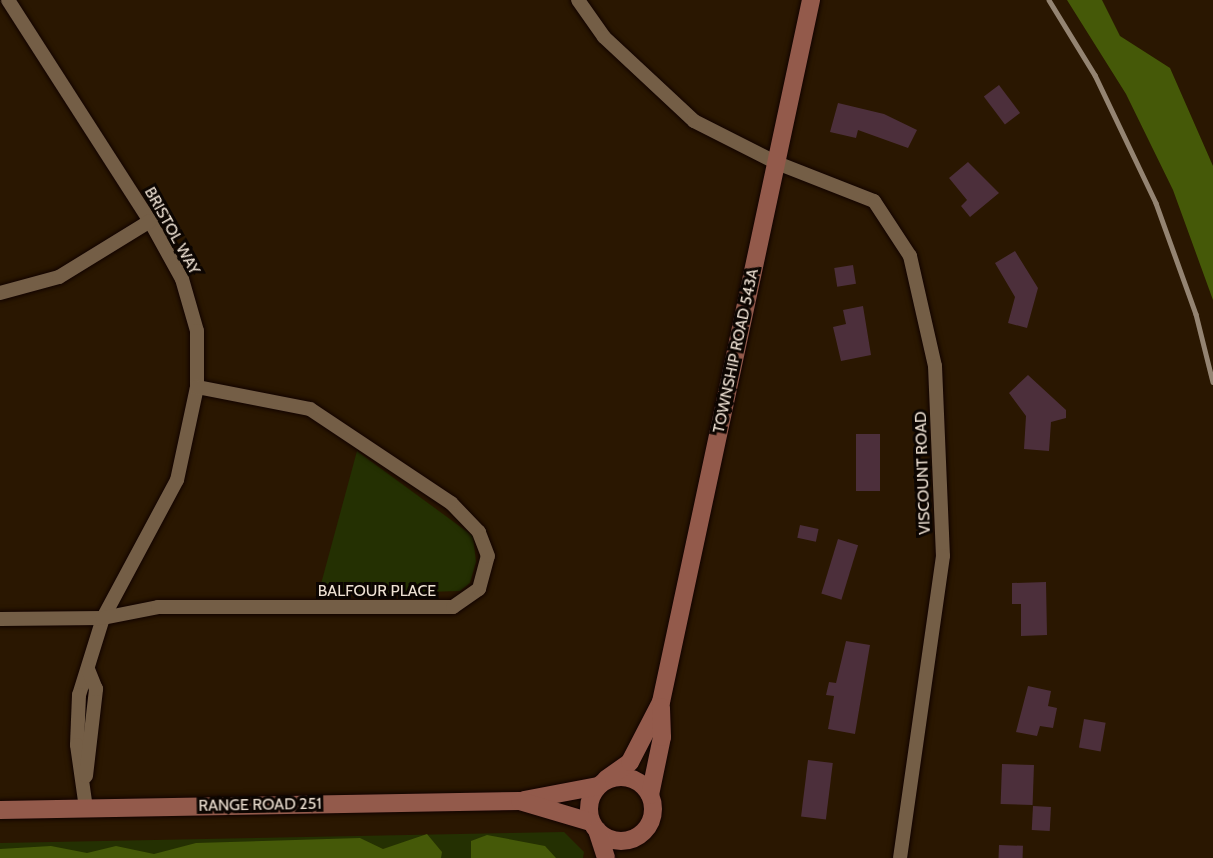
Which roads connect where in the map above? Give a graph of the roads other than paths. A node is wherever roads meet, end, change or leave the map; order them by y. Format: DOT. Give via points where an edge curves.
graph roads {
  1 [pos="8,0"];
  2 [pos="578,0"];
  3 [pos="811,0"];
  4 [pos="777,163"];
  5 [pos="150,221"];
  6 [pos="0,293"];
  7 [pos="197,387"];
  8 [pos="103,618"];
  9 [pos="0,619"];
  10 [pos="661,702"];
  11 [pos="602,782"];
  12 [pos="650,795"];
  13 [pos="519,801"];
  14 [pos="86,808"];
  15 [pos="0,810"];
  16 [pos="594,826"];
  17 [pos="637,836"];
  18 [pos="606,858"];
  19 [pos="624,858"];
  20 [pos="900,858"];
  1 -- 5 [label="street, BRISTOL WAY"];
  2 -- 4 [label="street, VISCOUNT ROAD" via="604,37 694,121"];
  3 -- 4 [label="main road, TOWNSHIP ROAD 543A"];
  4 -- 10 [label="main road, TOWNSHIP ROAD 543A"];
  4 -- 20 [label="street, VISCOUNT ROAD" via="874,201 910,256 935,366 943,556"];
  5 -- 6 [label="street" via="59,277"];
  5 -- 7 [label="street, BRISTOL WAY" via="182,279 196,332"];
  7 -- 8 [label="street, BRISTOL WAY" via="177,480"];
  7 -- 8 [label="street, BALFOUR PLACE" via="310,409 451,503 479,532 488,556 479,590 453,607 158,607"];
  8 -- 9 [label="street, BALFOUR PLACE"];
  8 -- 14 [label="street, BRISTOL WAY" via="88,669 96,689 85,778"];
  10 -- 11 [label="main road, TOWNSHIP ROAD 543A" via="630,762"];
  10 -- 12 [label="main road, TOWNSHIP ROAD 543A" via="662,737"];
  11 -- 12 [label="main road" via="626,777"];
  11 -- 13 [label="main road, RANGE ROAD 251"];
  11 -- 16 [label="main road" via="589,803"];
  12 -- 17 [label="main road" via="653,813"];
  13 -- 14 [label="main road, RANGE ROAD 251"];
  13 -- 16 [label="main road, RANGE ROAD 251"];
  14 -- 15 [label="main road, RANGE ROAD 251"];
  16 -- 17 [label="main road" via="616,841"];
  16 -- 18 [label="main road"];
  17 -- 19 [label="main road"];
}
